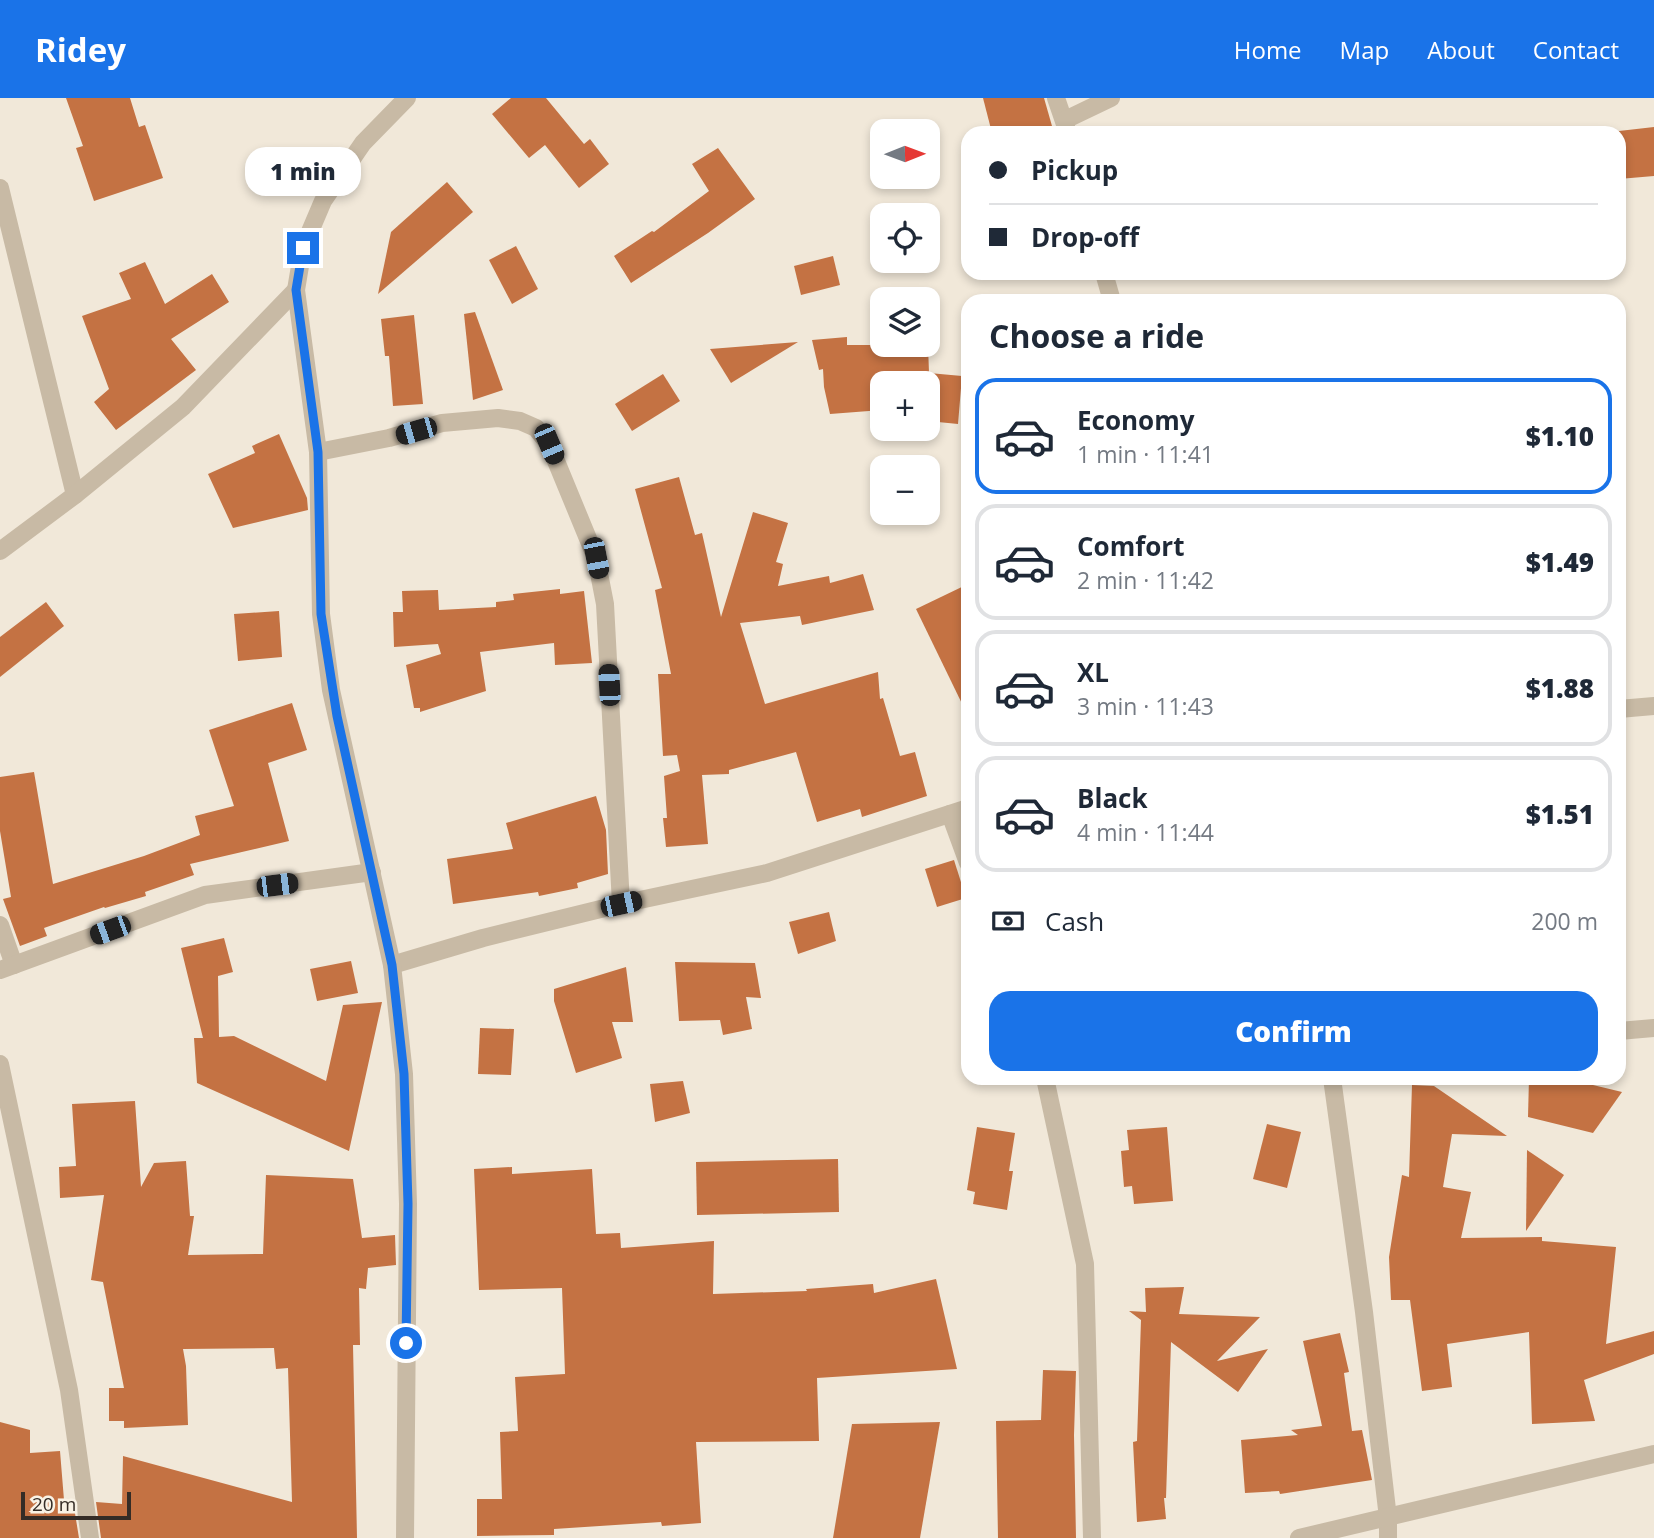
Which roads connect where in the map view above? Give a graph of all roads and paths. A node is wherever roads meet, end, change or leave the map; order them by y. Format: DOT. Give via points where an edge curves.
graph roads {
  1 [pos="407,98"];
  2 [pos="1056,98"];
  3 [pos="1111,98"];
  4 [pos="1066,126"];
  5 [pos="1068,126"];
  6 [pos="0,188"];
  7 [pos="296,290"];
  8 [pos="318,452"];
  9 [pos="75,495"];
  10 [pos="0,551"];
  11 [pos="1654,706"];
  12 [pos="1626,708"];
  13 [pos="961,810"];
  14 [pos="950,814"];
  15 [pos="961,844"];
  16 [pos="372,872"];
  17 [pos="621,904"];
  18 [pos="0,925"];
  19 [pos="392,965"];
  20 [pos="7,967"];
  21 [pos="1654,1028"];
  22 [pos="1626,1030"];
  23 [pos="0,1064"];
  24 [pos="1046,1085"];
  25 [pos="1333,1085"];
  26 [pos="1654,1454"];
  27 [pos="1388,1518"];
  28 [pos="90,1538"];
  29 [pos="405,1538"];
  30 [pos="1092,1538"];
  31 [pos="1299,1538"];
  32 [pos="1388,1538"];
  1 -- 7 [label="street" via="363,144 323,201 303,248"];
  2 -- 4 [label="street"];
  3 -- 5 [label="street"];
  6 -- 9 [label="street"];
  7 -- 8 [label="street"];
  7 -- 9 [label="street" via="183,407"];
  8 -- 16 [label="street" via="321,614 331,690"];
  8 -- 17 [label="street" via="442,424 498,418 536,428 549,444 596,558 605,604"];
  9 -- 10 [label="street"];
  11 -- 12 [label="street"];
  13 -- 14 [label="street"];
  14 -- 15 [label="street"];
  14 -- 17 [label="street" via="768,873"];
  16 -- 19 [label="street"];
  16 -- 20 [label="street" via="205,894"];
  17 -- 19 [label="street"];
  18 -- 20 [label="street"];
  19 -- 29 [label="street" via="404,1074 408,1204"];
  21 -- 22 [label="street"];
  23 -- 28 [label="street" via="69,1390"];
  24 -- 30 [label="street" via="1084,1264"];
  25 -- 27 [label="street"];
  26 -- 27 [label="street"];
  27 -- 31 [label="street"];
  27 -- 32 [label="street"];
}
